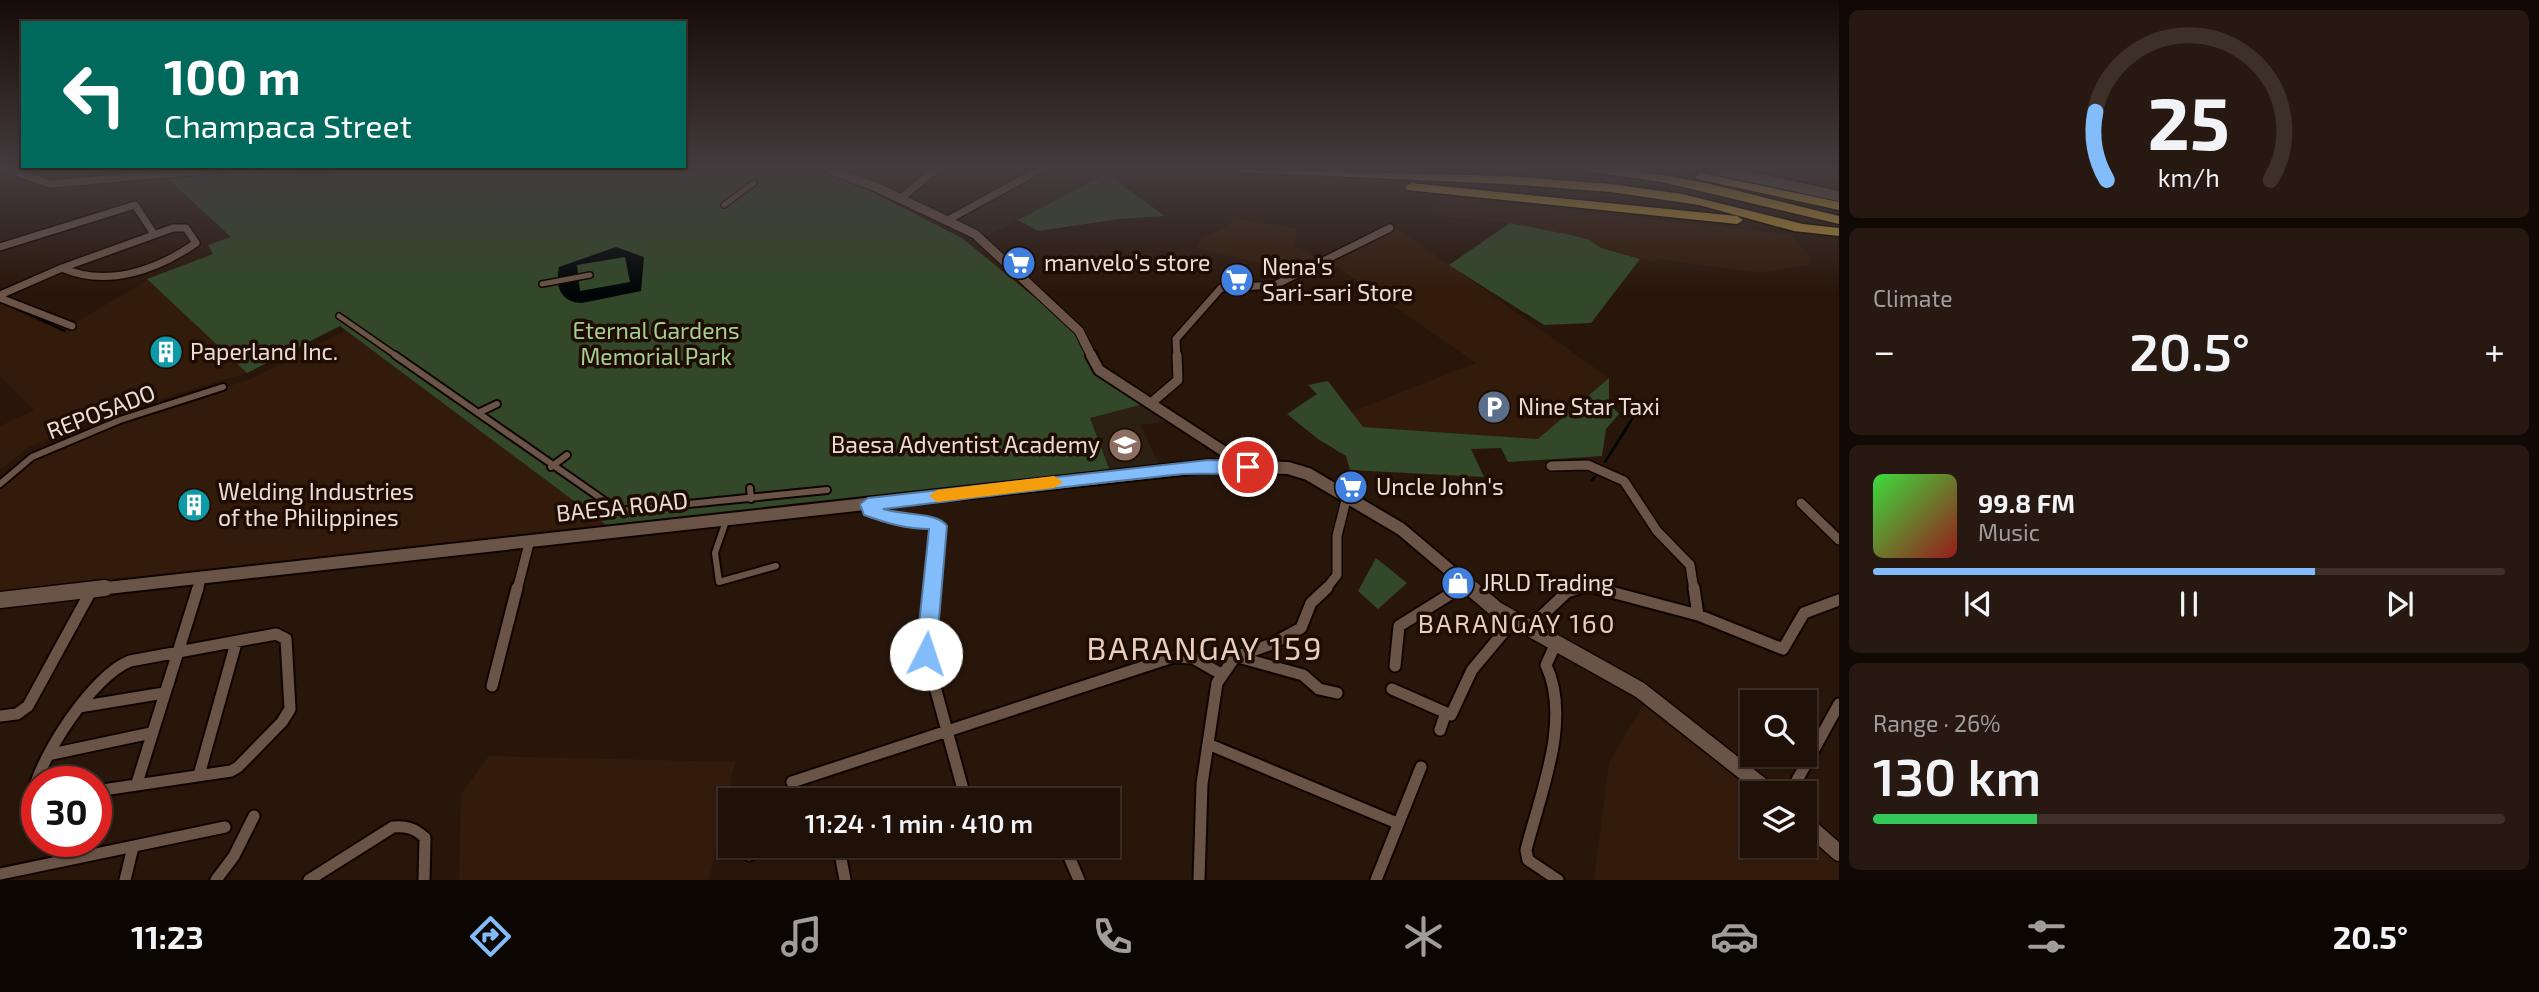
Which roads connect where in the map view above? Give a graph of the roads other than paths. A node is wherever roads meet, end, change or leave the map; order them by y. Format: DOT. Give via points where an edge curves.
graph roads {
  1 [pos="119,210"];
  2 [pos="138,210"];
  3 [pos="927,210"];
  4 [pos="966,210"];
  5 [pos="1637,210"];
  6 [pos="1797,210"];
  7 [pos="948,220"];
  8 [pos="1839,220"];
  9 [pos="1390,228"];
  10 [pos="1839,232"];
  11 [pos="154,234"];
  12 [pos="0,247"];
  13 [pos="62,268"];
  14 [pos="590,275"];
  15 [pos="542,284"];
  16 [pos="0,297"];
  17 [pos="339,316"];
  18 [pos="72,326"];
  19 [pos="223,387"];
  20 [pos="1150,403"];
  21 [pos="497,404"];
  22 [pos="478,413"];
  23 [pos="567,455"];
  24 [pos="551,467"];
  25 [pos="1248,467"];
  26 [pos="1550,467"];
  27 [pos="0,484"];
  28 [pos="750,488"];
  29 [pos="827,490"];
  30 [pos="1347,496"];
  31 [pos="638,499"];
  32 [pos="751,499"];
  33 [pos="1801,502"];
  34 [pos="868,504"];
  35 [pos="629,512"];
  36 [pos="727,519"];
  37 [pos="530,540"];
  38 [pos="1839,540"];
  39 [pos="776,566"];
  40 [pos="202,576"];
  41 [pos="1466,585"];
  42 [pos="92,589"];
  43 [pos="0,600"];
  44 [pos="1839,600"];
  45 [pos="1698,614"];
  46 [pos="1513,621"];
  47 [pos="1528,629"];
  48 [pos="236,643"];
  49 [pos="1556,643"];
  50 [pos="178,653"];
  51 [pos="1238,657"];
  52 [pos="1395,666"];
  53 [pos="1221,674"];
  54 [pos="492,686"];
  55 [pos="1392,689"];
  56 [pos="164,693"];
  57 [pos="1337,693"];
  58 [pos="1839,704"];
  59 [pos="79,708"];
  60 [pos="1446,715"];
  61 [pos="0,716"];
  62 [pos="1440,730"];
  63 [pos="947,732"];
  64 [pos="151,733"];
  65 [pos="1208,744"];
  66 [pos="52,754"];
  67 [pos="45,766"];
  68 [pos="1421,767"];
  69 [pos="199,775"];
  70 [pos="1756,781"];
  71 [pos="1797,781"];
  72 [pos="792,782"];
  73 [pos="136,783"];
  74 [pos="112,787"];
  75 [pos="963,788"];
  76 [pos="254,816"];
  77 [pos="1396,823"];
  78 [pos="225,827"];
  79 [pos="1817,834"];
  80 [pos="133,847"];
  81 [pos="1839,853"];
  82 [pos="842,858"];
  83 [pos="1070,858"];
  84 [pos="0,874"];
  85 [pos="422,879"];
  86 [pos="125,880"];
  87 [pos="216,880"];
  88 [pos="309,880"];
  89 [pos="845,880"];
  90 [pos="1079,880"];
  91 [pos="1199,880"];
  92 [pos="1376,880"];
  93 [pos="1558,880"];
  1 -- 12 [label="street"];
  2 -- 11 [label="street"];
  3 -- 7 [label="street"];
  4 -- 7 [label="street"];
  5 -- 10 [label="highway"];
  6 -- 8 [label="highway"];
  7 -- 20 [label="street" via="982,240 1073,325 1099,370"];
  9 -- 20 [label="street" via="1280,283 1229,286 1214,294 1176,339 1178,380"];
  11 -- 13 [label="street"];
  11 -- 13 [label="street" via="186,228 196,243 113,279 94,281"];
  13 -- 16 [label="street"];
  14 -- 15 [label="street"];
  16 -- 18 [label="street"];
  17 -- 22 [label="street"];
  19 -- 27 [label="street, REPOSADO" via="120,420 32,457"];
  20 -- 25 [label="street"];
  21 -- 22 [label="street"];
  22 -- 24 [label="street"];
  23 -- 24 [label="street"];
  24 -- 35 [label="street" via="619,511"];
  25 -- 30 [label="main road, BAESA ROAD" via="1297,470"];
  25 -- 34 [label="main road, BAESA ROAD" via="1121,474"];
  26 -- 45 [label="street" via="1588,465 1624,481 1657,531 1690,565"];
  28 -- 32 [label="street"];
  29 -- 32 [label="street"];
  30 -- 41 [label="main road, BAESA ROAD" via="1401,529"];
  30 -- 51 [label="street" via="1337,536 1333,583 1311,603 1301,628"];
  31 -- 35 [label="street"];
  32 -- 35 [label="street"];
  33 -- 38 [label="street"];
  34 -- 36 [label="main road, BAESA ROAD"];
  34 -- 63 [label="street" via="870,510 887,517 938,526 926,647"];
  36 -- 37 [label="main road, BAESA ROAD"];
  36 -- 39 [label="street" via="715,553 719,582"];
  37 -- 40 [label="main road, BAESA ROAD"];
  37 -- 54 [label="street"];
  40 -- 42 [label="main road, BAESA ROAD"];
  40 -- 50 [label="street"];
  41 -- 46 [label="main road, BAESA ROAD"];
  41 -- 52 [label="street" via="1399,626"];
  42 -- 43 [label="main road, BAESA ROAD"];
  42 -- 61 [label="street" via="28,706 18,714"];
  44 -- 45 [label="street" via="1804,613 1783,649"];
  45 -- 47 [label="street" via="1588,586 1567,592"];
  46 -- 47 [label="main road, BAESA ROAD"];
  46 -- 60 [label="street" via="1472,670"];
  47 -- 49 [label="main road, BAESA ROAD"];
  48 -- 50 [label="street"];
  48 -- 69 [label="street"];
  48 -- 69 [label="street" via="283,636 291,701 282,722 238,767"];
  49 -- 70 [label="main road, BAESA ROAD" via="1640,690"];
  49 -- 93 [label="street" via="1546,665 1555,684 1554,737 1526,850 1528,860"];
  50 -- 56 [label="street"];
  50 -- 59 [label="street" via="116,667"];
  51 -- 53 [label="street"];
  51 -- 57 [label="street" via="1303,675 1319,689"];
  53 -- 63 [label="street" via="1193,658 1173,657"];
  53 -- 65 [label="street"];
  55 -- 60 [label="street"];
  56 -- 59 [label="street"];
  56 -- 64 [label="street"];
  58 -- 71 [label="street"];
  59 -- 66 [label="street"];
  60 -- 62 [label="street"];
  63 -- 72 [label="street"];
  63 -- 75 [label="street"];
  64 -- 66 [label="street"];
  64 -- 73 [label="street"];
  65 -- 77 [label="street"];
  65 -- 91 [label="street"];
  66 -- 67 [label="street"];
  68 -- 77 [label="street"];
  69 -- 73 [label="street"];
  73 -- 74 [label="street"];
  76 -- 87 [label="street"];
  77 -- 92 [label="street"];
  78 -- 80 [label="street"];
  79 -- 81 [label="main road"];
  80 -- 84 [label="street"];
  80 -- 86 [label="street"];
  82 -- 89 [label="street"];
  83 -- 90 [label="street"];
  85 -- 88 [label="street" via="425,838 412,827 402,826 393,827"];
}
